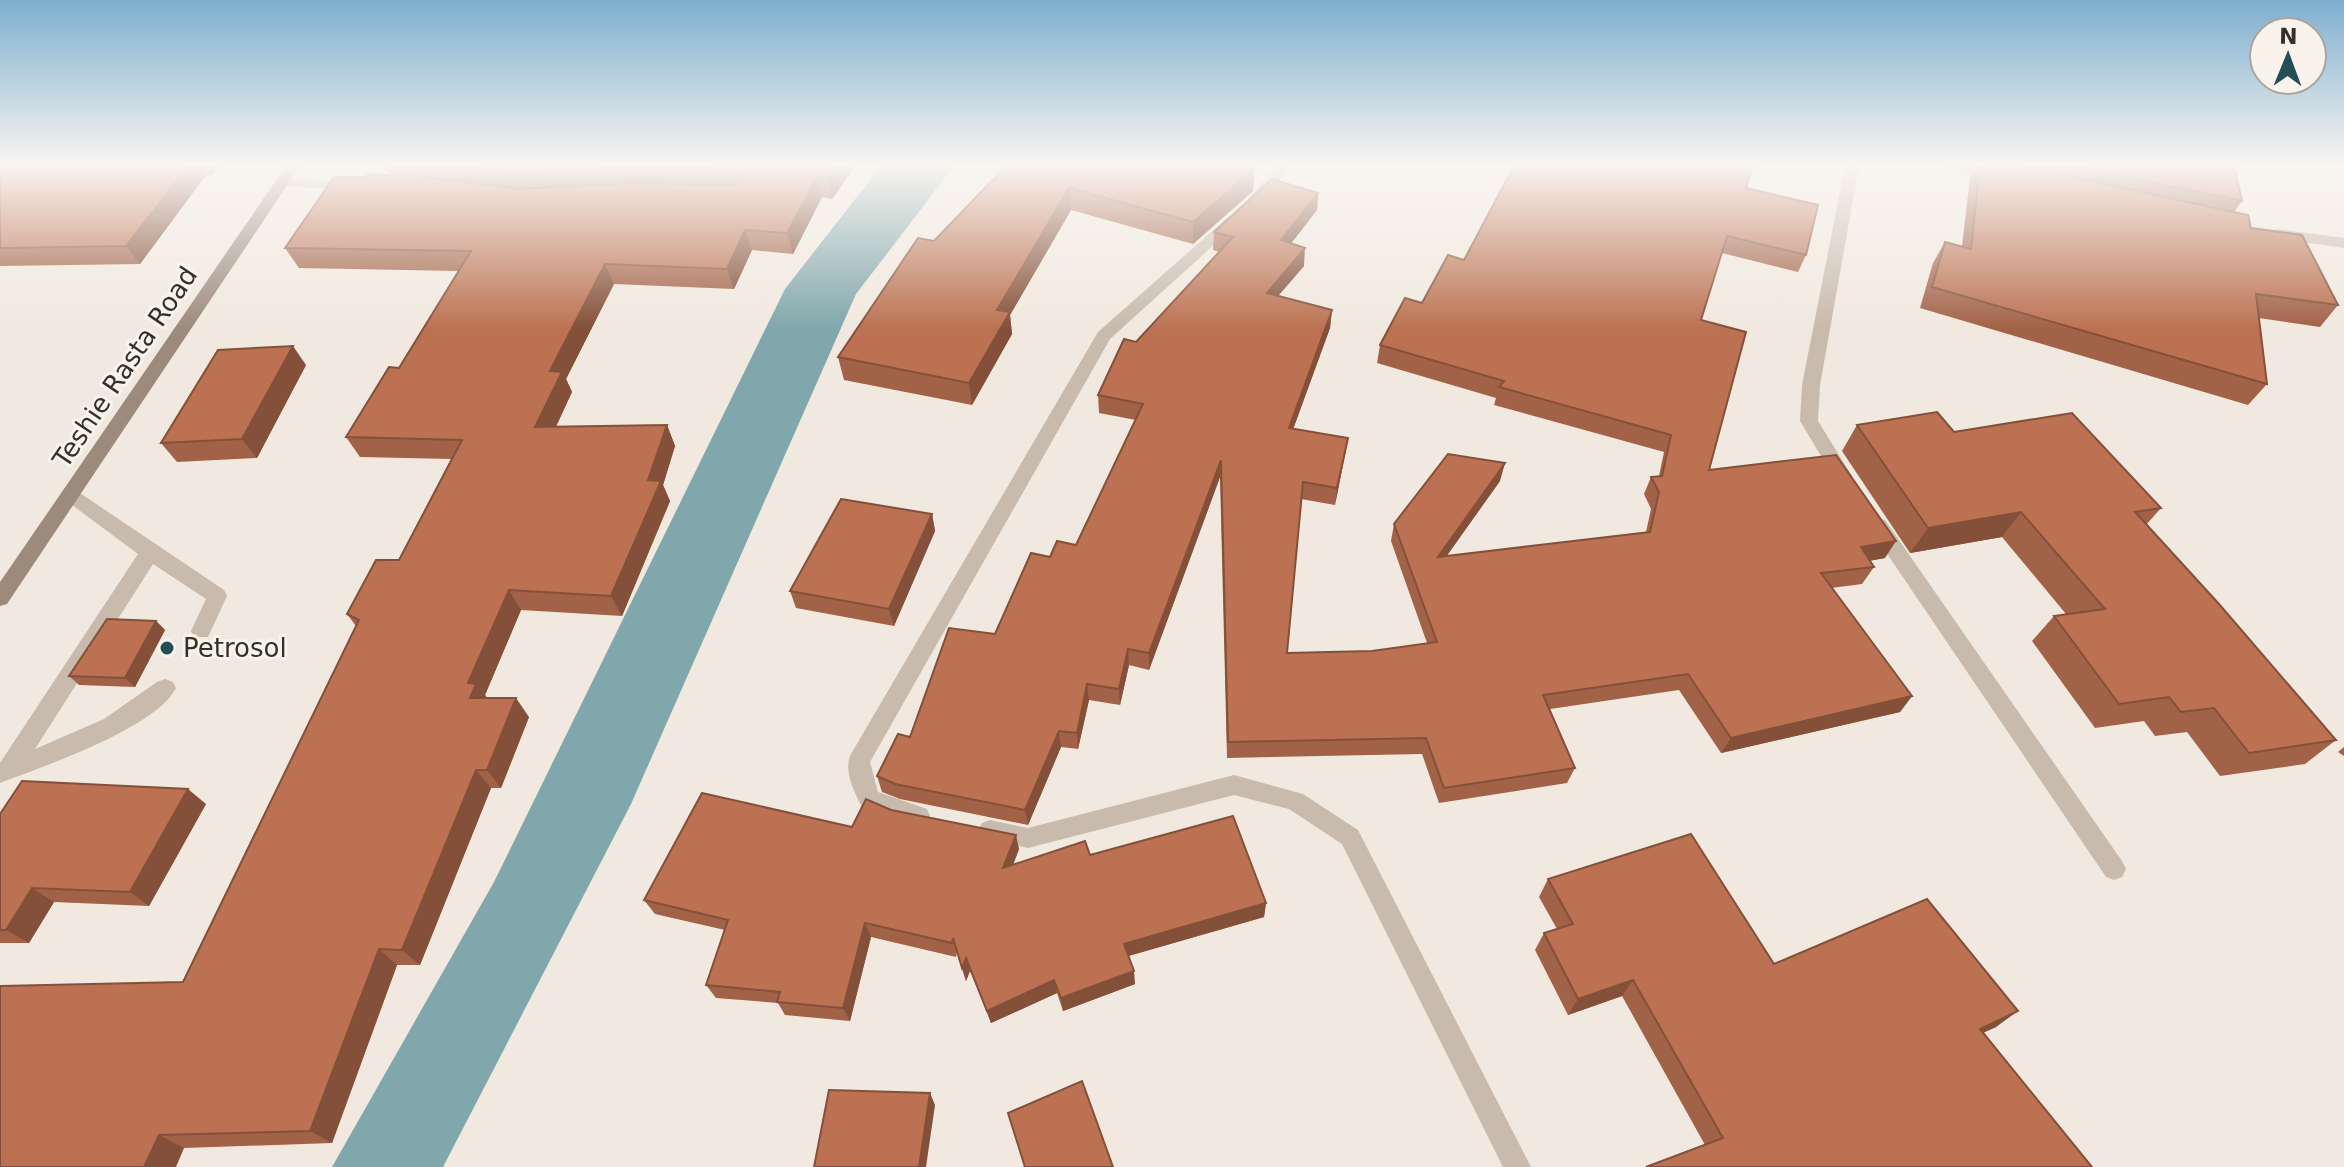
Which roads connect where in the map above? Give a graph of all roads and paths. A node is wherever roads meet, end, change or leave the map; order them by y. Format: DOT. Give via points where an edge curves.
graph roads {
  1 [pos="256,220"];
  2 [pos="1233,220"];
  3 [pos="1842,220"];
  4 [pos="2255,231"];
  5 [pos="2344,243"];
  6 [pos="1853,489"];
  7 [pos="71,494"];
  8 [pos="1869,512"];
  9 [pos="150,552"];
  10 [pos="0,598"];
  11 [pos="201,631"];
  12 [pos="165,688"];
  13 [pos="5,771"];
  14 [pos="940,820"];
  15 [pos="970,826"];
  16 [pos="2114,869"];
  17 [pos="1517,1167"];
  1 -- 7 [label="main road, Teshie Rasta Road"];
  2 -- 14 [label="street" via="1104,336 859,761 870,800 897,812"];
  3 -- 6 [label="street" via="1809,421"];
  4 -- 5 [label="street"];
  7 -- 9 [label="street"];
  7 -- 10 [label="main road, Teshie Rasta Road"];
  8 -- 16 [label="street"];
  9 -- 11 [label="street" via="217,596"];
  9 -- 13 [label="street"];
  12 -- 13 [label="street" via="146,708 120,722"];
  15 -- 17 [label="street" via="1028,838 1234,785 1295,801 1350,837"];
}
